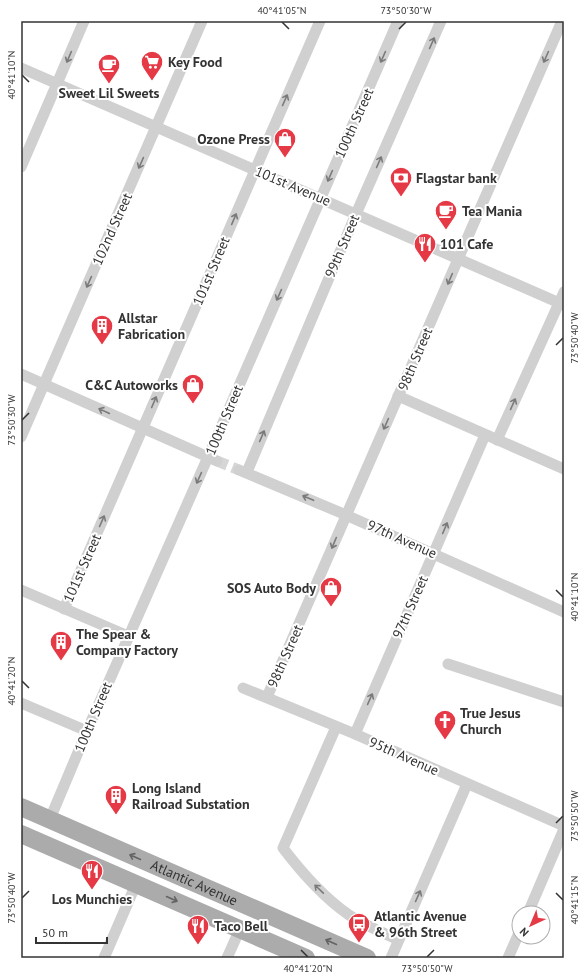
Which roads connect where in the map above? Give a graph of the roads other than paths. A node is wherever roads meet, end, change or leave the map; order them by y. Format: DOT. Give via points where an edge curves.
graph roads {
  1 [pos="84,21"];
  2 [pos="202,21"];
  3 [pos="320,21"];
  4 [pos="398,21"];
  5 [pos="441,21"];
  6 [pos="562,21"];
  7 [pos="21,68"];
  8 [pos="57,84"];
  9 [pos="156,127"];
  10 [pos="21,167"];
  11 [pos="255,170"];
  12 [pos="321,198"];
  13 [pos="356,214"];
  14 [pos="458,258"];
  15 [pos="564,292"];
  16 [pos="562,304"];
  17 [pos="21,374"];
  18 [pos="44,384"];
  19 [pos="398,396"];
  20 [pos="142,428"];
  21 [pos="485,435"];
  22 [pos="21,437"];
  23 [pos="497,440"];
  24 [pos="212,459"];
  25 [pos="564,469"];
  26 [pos="243,471"];
  27 [pos="346,515"];
  28 [pos="434,553"];
  29 [pos="21,590"];
  30 [pos="64,608"];
  31 [pos="564,612"];
  32 [pos="128,636"];
  33 [pos="448,664"];
  34 [pos="243,688"];
  35 [pos="267,697"];
  36 [pos="564,702"];
  37 [pos="21,703"];
  38 [pos="336,727"];
  39 [pos="87,731"];
  40 [pos="355,734"];
  41 [pos="468,784"];
  42 [pos="21,807"];
  43 [pos="50,819"];
  44 [pos="564,827"];
  45 [pos="21,834"];
  46 [pos="136,884"];
  47 [pos="531,905"];
  48 [pos="240,929"];
  49 [pos="398,940"];
  50 [pos="514,945"];
  51 [pos="104,958"];
  52 [pos="227,958"];
  53 [pos="306,958"];
  54 [pos="367,958"];
  55 [pos="391,958"];
  56 [pos="508,958"];
  1 -- 8 [label="street, one-way"];
  2 -- 9 [label="street, 102nd Street"];
  11 -- 3 [label="street, 101st Street, one-way"];
  4 -- 12 [label="street, 100th Street, one-way"];
  13 -- 5 [label="street, 99th Street, one-way"];
  6 -- 14 [label="street, 98th Street, one-way"];
  7 -- 8 [label="street, 101st Avenue"];
  8 -- 9 [label="street, 101st Avenue"];
  8 -- 10 [label="street"];
  9 -- 11 [label="street, 101st Avenue"];
  9 -- 18 [label="street, 102nd Street, one-way"];
  11 -- 12 [label="street, 101st Avenue"];
  20 -- 11 [label="street, 101st Street, one-way"];
  12 -- 13 [label="street, 101st Avenue"];
  12 -- 24 [label="street, 100th Street, one-way"];
  13 -- 14 [label="street, 101st Avenue"];
  26 -- 13 [label="street, 99th Street, one-way"];
  14 -- 16 [label="street, 101st Avenue"];
  14 -- 19 [label="street, 98th Street, one-way"];
  15 -- 16 [label="street"];
  23 -- 16 [label="street, one-way"];
  17 -- 18 [label="street"];
  20 -- 18 [label="street, one-way"];
  18 -- 22 [label="street, 102nd Street"];
  19 -- 21 [label="street"];
  19 -- 27 [label="street, 98th Street, one-way"];
  20 -- 24 [label="street"];
  30 -- 20 [label="street, 101st Street, one-way"];
  21 -- 23 [label="street"];
  28 -- 21 [label="street, 97th Street, one-way"];
  23 -- 25 [label="street"];
  24 -- 32 [label="street, 100th Street, one-way"];
  27 -- 26 [label="street, 97th Avenue, one-way"];
  27 -- 28 [label="street, 97th Avenue"];
  27 -- 35 [label="street, 98th Street, one-way"];
  28 -- 31 [label="street, 97th Avenue"];
  40 -- 28 [label="street, 97th Street, one-way"];
  29 -- 30 [label="street"];
  30 -- 32 [label="street"];
  32 -- 39 [label="street, 100th Street"];
  33 -- 36 [label="street"];
  34 -- 35 [label="street, 95th Avenue"];
  35 -- 38 [label="street, 95th Avenue"];
  37 -- 39 [label="street"];
  38 -- 40 [label="street, 95th Avenue"];
  49 -- 38 [label="street, one-way" via="337,906 301,872 282,848"];
  39 -- 43 [label="street, 100th Street"];
  40 -- 41 [label="street, 95th Avenue"];
  41 -- 44 [label="street, 95th Avenue"];
  49 -- 41 [label="street, one-way"];
  42 -- 43 [label="main road, Atlantic Avenue"];
  54 -- 43 [label="main road, Atlantic Avenue, one-way"];
  44 -- 47 [label="street"];
  45 -- 46 [label="main road, Atlantic Avenue"];
  46 -- 48 [label="main road, Atlantic Avenue, one-way"];
  46 -- 51 [label="street"];
  48 -- 52 [label="street"];
  48 -- 53 [label="main road, Atlantic Avenue"];
  49 -- 55 [label="street"];
  50 -- 56 [label="street"];
}
